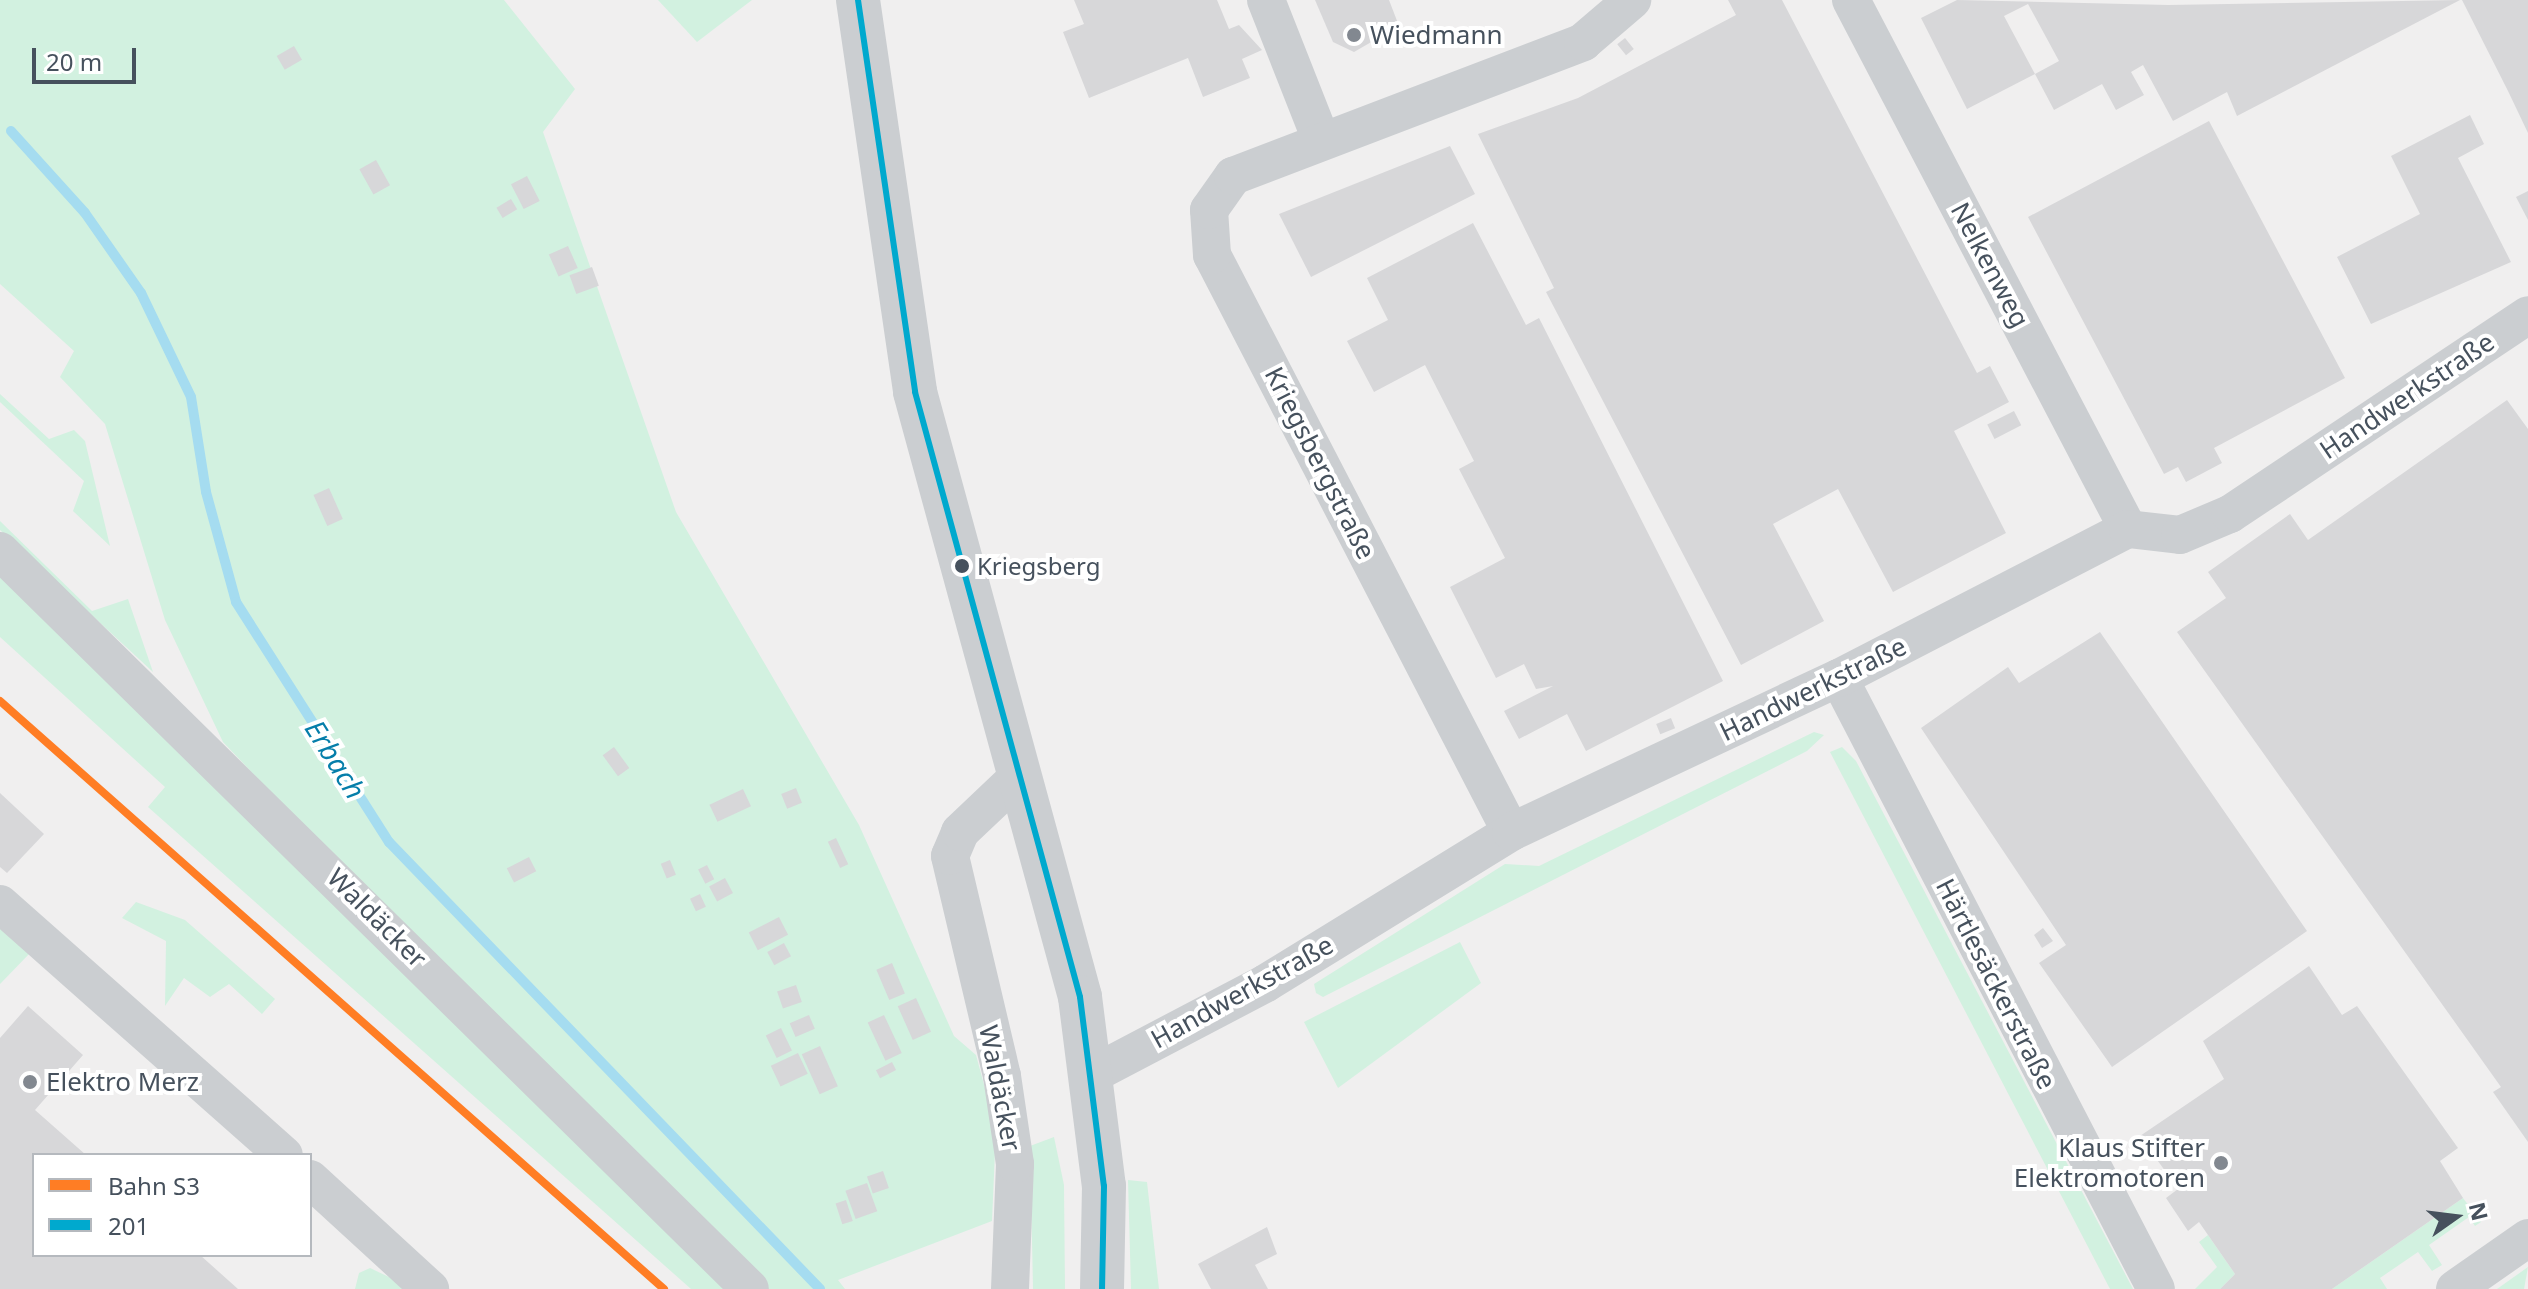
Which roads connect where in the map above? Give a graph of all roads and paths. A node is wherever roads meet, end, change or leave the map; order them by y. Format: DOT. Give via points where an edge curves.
graph roads {
  1 [pos="858,0"];
  2 [pos="1266,0"];
  3 [pos="1632,0"];
  4 [pos="1851,0"];
  5 [pos="1320,137"];
  6 [pos="2528,315"];
  7 [pos="2128,529"];
  8 [pos="0,551"];
  9 [pos="1839,678"];
  10 [pos="1020,775"];
  11 [pos="1511,832"];
  12 [pos="0,904"];
  13 [pos="1093,1074"];
  14 [pos="282,1153"];
  15 [pos="312,1181"];
  16 [pos="2528,1238"];
  17 [pos="430,1289"];
  18 [pos="750,1289"];
  19 [pos="1010,1289"];
  20 [pos="1102,1289"];
  21 [pos="2156,1289"];
  22 [pos="2455,1289"];
  1 -- 10 [label="street" via="915,392"];
  2 -- 5 [label="street"];
  3 -- 5 [label="street, Kriegsbergstraße" via="1583,42"];
  4 -- 7 [label="street, Nelkenweg"];
  5 -- 11 [label="street, Kriegsbergstraße" via="1233,176 1209,210 1212,255"];
  6 -- 7 [label="street, Handwerkstraße" via="2230,514 2180,535"];
  7 -- 9 [label="street, Handwerkstraße"];
  8 -- 18 [label="street, Waldäcker"];
  9 -- 11 [label="street, Handwerkstraße"];
  9 -- 21 [label="street, Härtlesäckerstraße"];
  10 -- 13 [label="street" via="1061,905"];
  10 -- 19 [label="street, Waldäcker" via="960,832 950,856 1002,1076 1015,1164"];
  11 -- 13 [label="street, Handwerkstraße" via="1266,983"];
  12 -- 14 [label="street"];
  13 -- 20 [label="street" via="1104,1186"];
  15 -- 17 [label="street"];
  16 -- 22 [label="street"];
}
